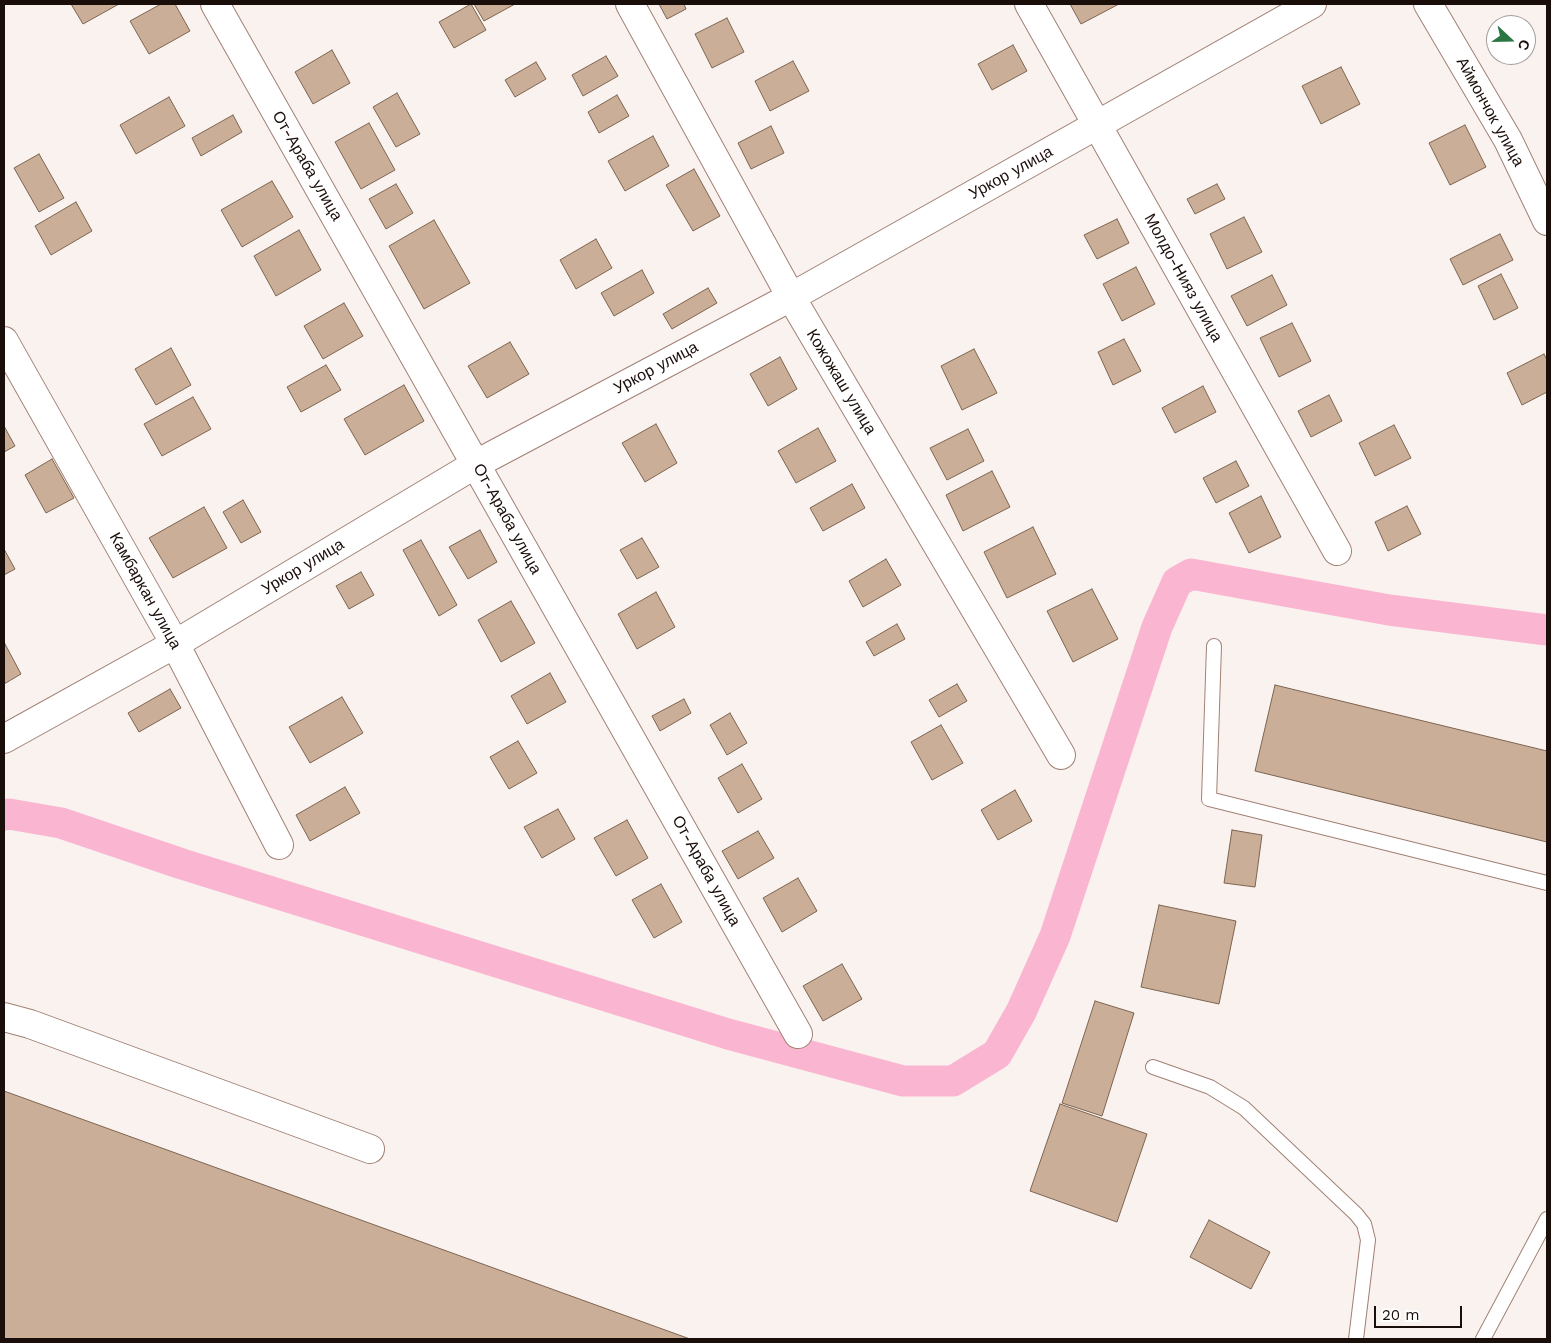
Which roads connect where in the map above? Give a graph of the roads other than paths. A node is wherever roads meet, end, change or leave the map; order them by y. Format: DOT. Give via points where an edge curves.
graph roads {
  1 [pos="215,4"];
  2 [pos="630,4"];
  3 [pos="1029,4"];
  4 [pos="1312,4"];
  5 [pos="1428,4"];
  6 [pos="1097,125"];
  7 [pos="1547,221"];
  8 [pos="791,296"];
  9 [pos="4,341"];
  10 [pos="476,464"];
  11 [pos="1337,551"];
  12 [pos="175,644"];
  13 [pos="1214,646"];
  14 [pos="4,739"];
  15 [pos="1061,755"];
  16 [pos="279,845"];
  17 [pos="1547,882"];
  18 [pos="4,1017"];
  19 [pos="798,1034"];
  20 [pos="1153,1067"];
  21 [pos="370,1149"];
  22 [pos="1547,1219"];
  23 [pos="1356,1339"];
  24 [pos="1483,1339"];
  1 -- 10 [label="street, От-Араба улица"];
  2 -- 8 [label="street, Кожожаш улица"];
  3 -- 6 [label="street, Молдо-Нияз улица"];
  4 -- 6 [label="street, Уркор улица"];
  5 -- 7 [label="street, Аймончок улица" via="1508,140"];
  6 -- 8 [label="street, Уркор улица"];
  6 -- 11 [label="street, Молдо-Нияз улица"];
  8 -- 10 [label="street, Уркор улица"];
  8 -- 15 [label="street, Кожожаш улица"];
  9 -- 12 [label="street, Камбаркан улица"];
  10 -- 12 [label="street, Уркор улица"];
  10 -- 19 [label="street, От-Араба улица"];
  12 -- 14 [label="street, Уркор улица"];
  12 -- 16 [label="street, Камбаркан улица"];
  13 -- 17 [label="lane" via="1209,799"];
  18 -- 21 [label="street"];
  20 -- 23 [label="lane" via="1210,1087 1244,1108 1364,1224 1368,1240"];
  22 -- 24 [label="lane"];
}
